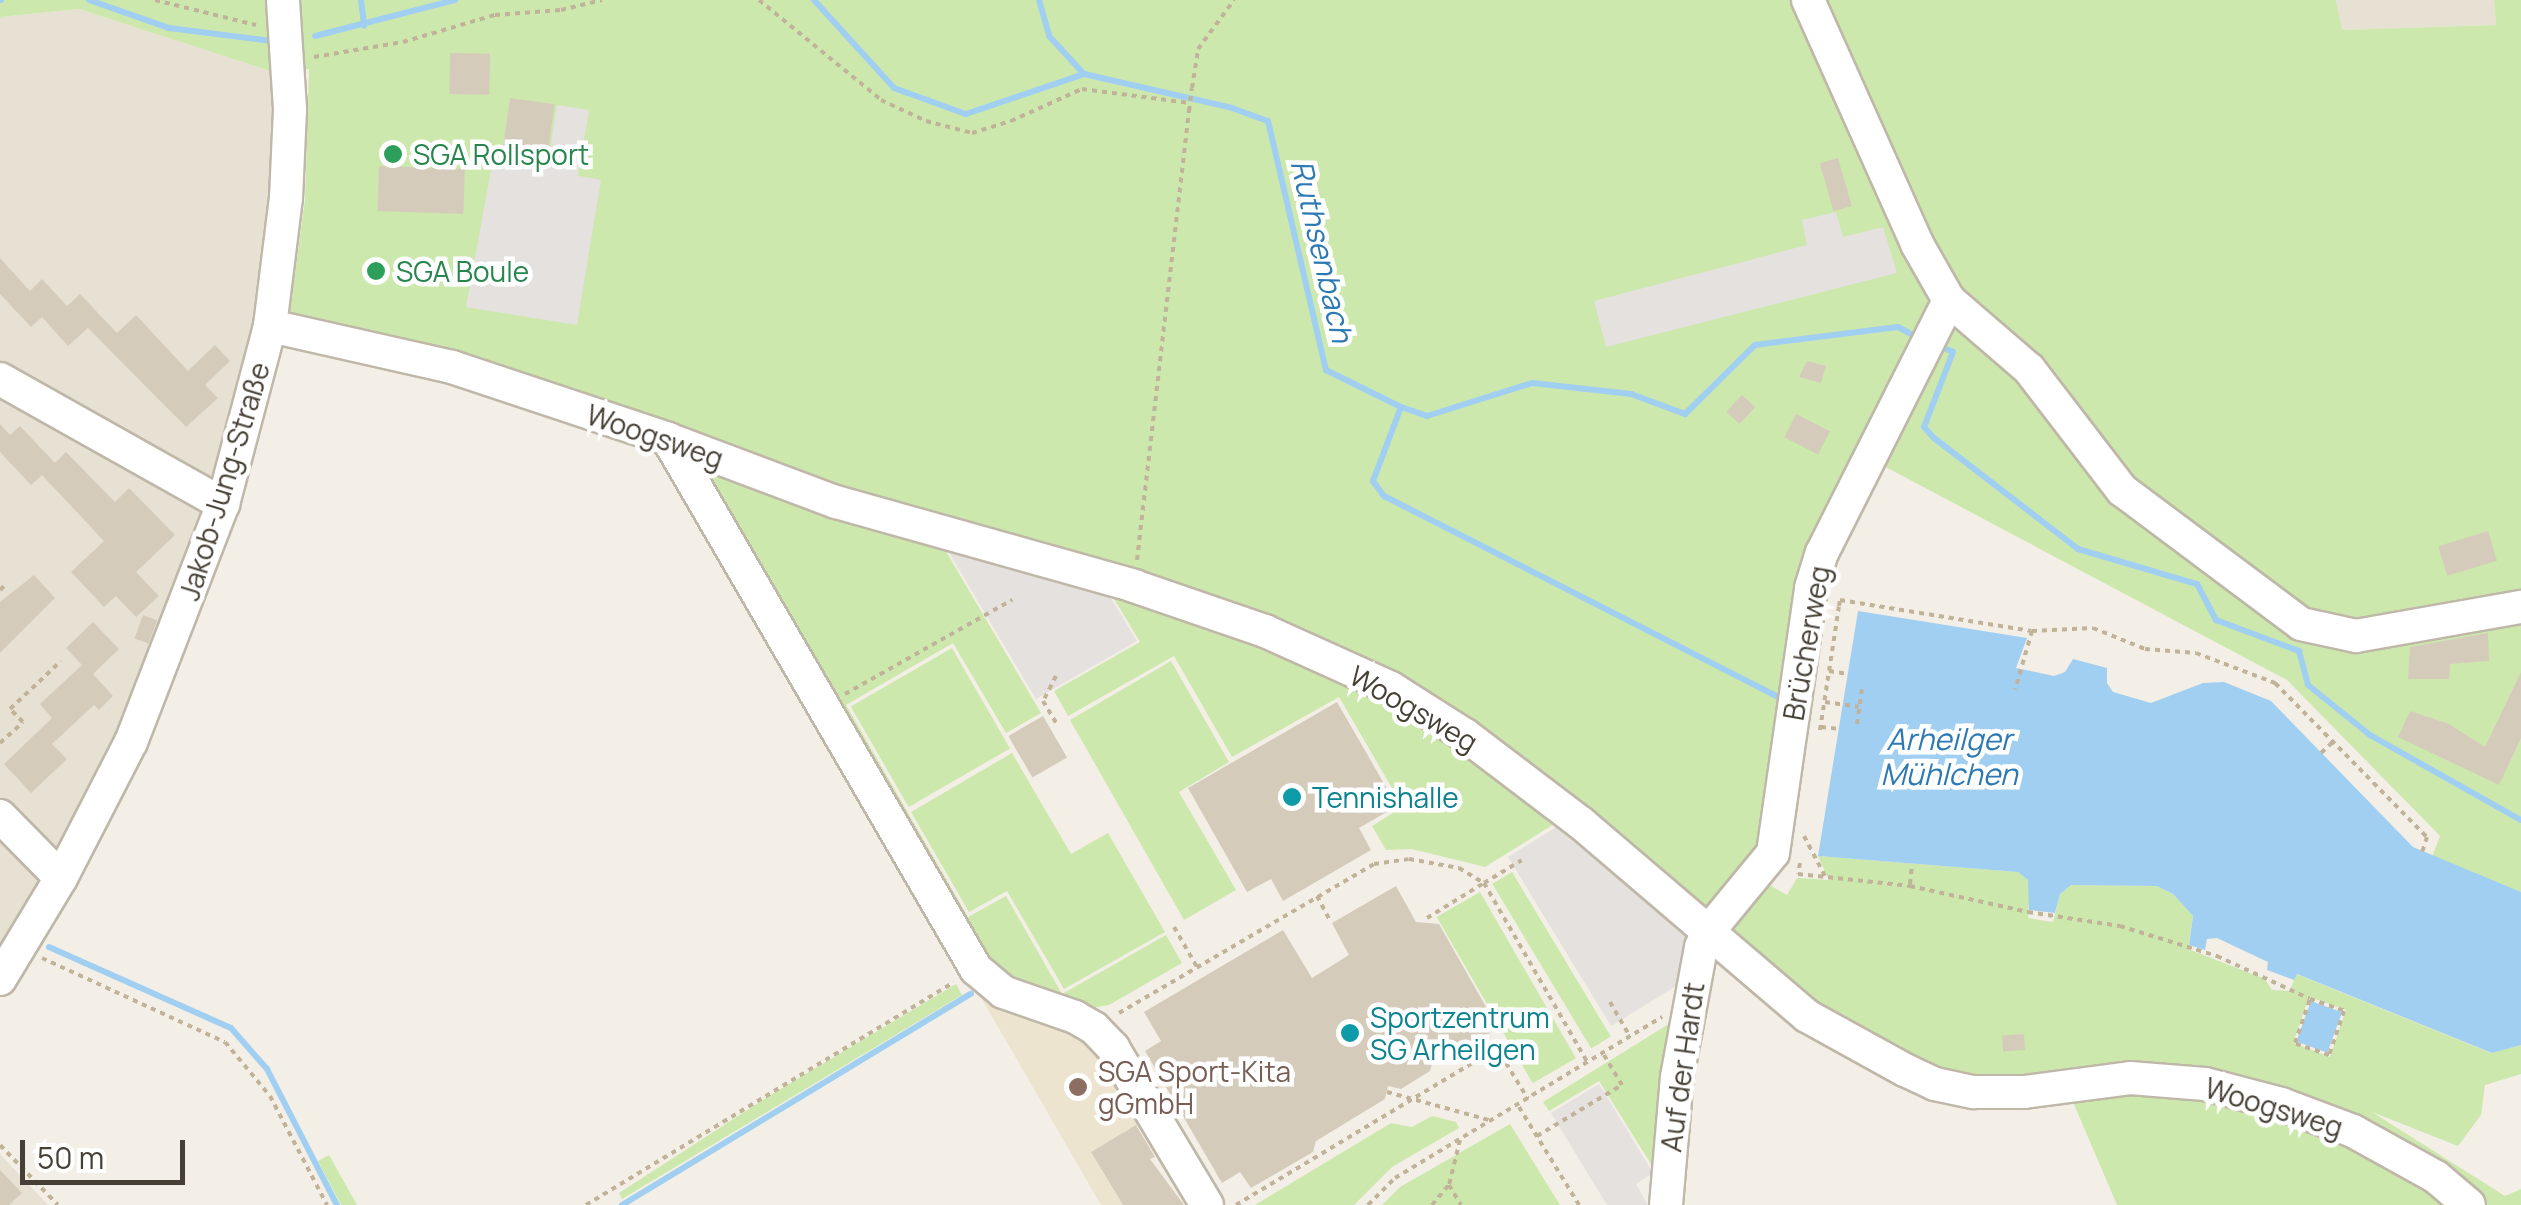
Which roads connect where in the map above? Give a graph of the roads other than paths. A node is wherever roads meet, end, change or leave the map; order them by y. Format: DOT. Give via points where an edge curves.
graph roads {
  1 [pos="1808,0"];
  2 [pos="286,29"];
  3 [pos="1945,308"];
  4 [pos="270,326"];
  5 [pos="0,379"];
  6 [pos="668,438"];
  7 [pos="223,504"];
  8 [pos="2521,607"];
  9 [pos="0,816"];
  10 [pos="61,878"];
  11 [pos="1708,932"];
  12 [pos="0,980"];
  13 [pos="1207,1205"];
  14 [pos="1666,1205"];
  15 [pos="2468,1205"];
  1 -- 3 [label="street"];
  2 -- 4 [label="street, Jakob-Jung-Straße" via="286,198"];
  3 -- 8 [label="street" via="2029,368 2122,490 2300,624 2356,636"];
  3 -- 11 [label="street, Brücherweg" via="1822,553 1811,588 1772,853"];
  4 -- 6 [label="street, Woogsweg" via="442,364"];
  4 -- 7 [label="street, Jakob-Jung-Straße"];
  5 -- 7 [label="street"];
  6 -- 11 [label="street, Woogsweg" via="836,502 1134,586 1265,631 1391,688 1466,734"];
  6 -- 13 [label="street" via="976,970 1003,992 1094,1028 1113,1048"];
  7 -- 10 [label="street, Jakob-Jung-Straße" via="131,742"];
  9 -- 10 [label="street"];
  10 -- 12 [label="street, Jakob-Jung-Straße"];
  11 -- 14 [label="street, Auf der Hardt" via="1677,1078"];
  11 -- 15 [label="street, Woogsweg" via="1807,1016 1935,1084 1974,1092 2130,1078 2205,1084 2353,1131 2421,1168"];
}
